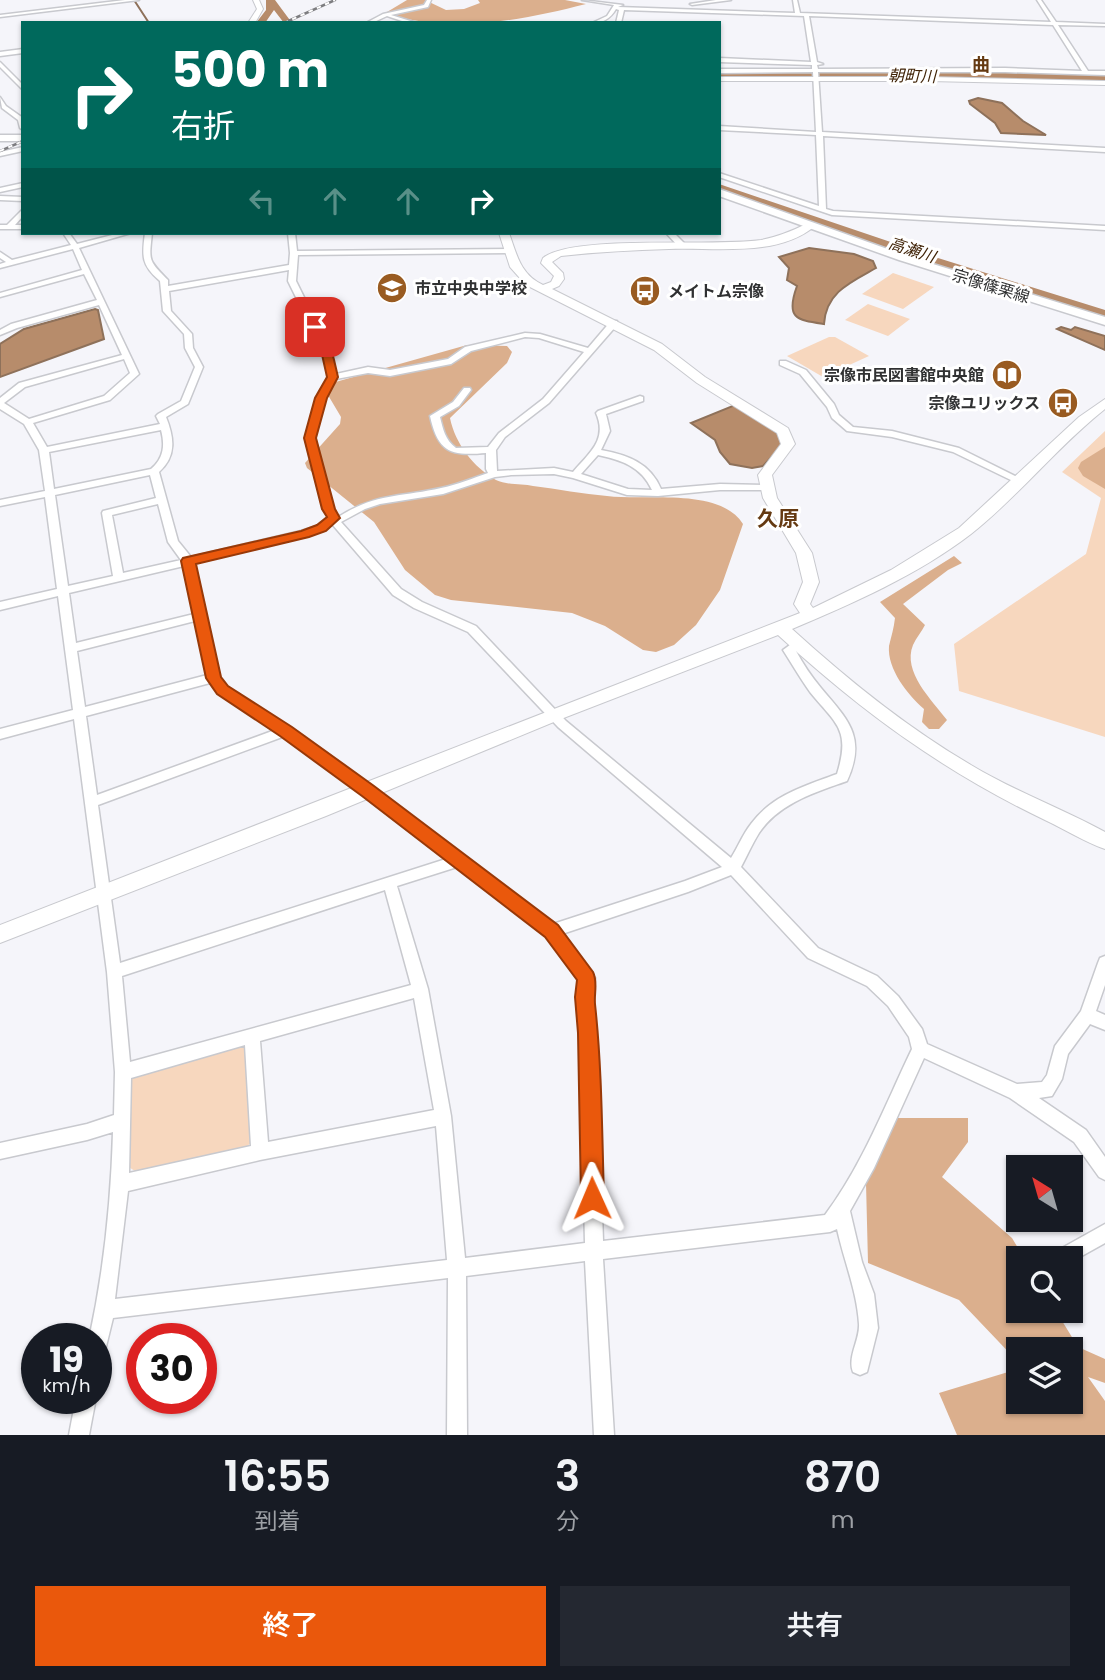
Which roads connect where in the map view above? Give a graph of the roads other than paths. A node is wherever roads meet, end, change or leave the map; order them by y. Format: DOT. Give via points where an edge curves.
graph roads {
  1 [pos="135,0"];
  2 [pos="256,0"];
  3 [pos="429,0"];
  4 [pos="584,0"];
  5 [pos="729,0"];
  6 [pos="795,0"];
  7 [pos="1039,0"];
  8 [pos="617,8"];
  9 [pos="385,15"];
  10 [pos="798,15"];
  11 [pos="806,15"];
  12 [pos="0,16"];
  13 [pos="252,21"];
  14 [pos="372,21"];
  15 [pos="408,21"];
  16 [pos="599,21"];
  17 [pos="618,21"];
  18 [pos="1053,24"];
  19 [pos="1105,25"];
  20 [pos="21,51"];
  21 [pos="0,54"];
  22 [pos="721,60"];
  23 [pos="0,64"];
  24 [pos="815,64"];
  25 [pos="906,70"];
  26 [pos="721,71"];
  27 [pos="1086,72"];
  28 [pos="1105,73"];
  29 [pos="816,76"];
  30 [pos="721,79"];
  31 [pos="1105,83"];
  32 [pos="21,87"];
  33 [pos="0,99"];
  34 [pos="20,114"];
  35 [pos="3,117"];
  36 [pos="721,128"];
  37 [pos="817,134"];
  38 [pos="21,136"];
  39 [pos="0,137"];
  40 [pos="21,149"];
  41 [pos="1105,149"];
  42 [pos="0,154"];
  43 [pos="721,176"];
  44 [pos="21,185"];
  45 [pos="0,190"];
  46 [pos="721,193"];
  47 [pos="0,198"];
  48 [pos="21,201"];
  49 [pos="823,211"];
  50 [pos="21,213"];
  51 [pos="810,226"];
  52 [pos="0,227"];
  53 [pos="9,227"];
  54 [pos="21,228"];
  55 [pos="1105,228"];
  56 [pos="67,235"];
  57 [pos="120,235"];
  58 [pos="148,235"];
  59 [pos="291,235"];
  60 [pos="505,235"];
  61 [pos="672,235"];
  62 [pos="682,245"];
  63 [pos="75,247"];
  64 [pos="510,251"];
  65 [pos="294,253"];
  66 [pos="0,254"];
  67 [pos="11,263"];
  68 [pos="0,266"];
  69 [pos="292,267"];
  70 [pos="87,271"];
  71 [pos="165,289"];
  72 [pos="541,290"];
  73 [pos="0,295"];
  74 [pos="100,302"];
  75 [pos="1105,321"];
  76 [pos="614,323"];
  77 [pos="0,332"];
  78 [pos="589,351"];
  79 [pos="127,356"];
  80 [pos="783,363"];
  81 [pos="333,377"];
  82 [pos="467,390"];
  83 [pos="640,399"];
  84 [pos="1105,403"];
  85 [pos="0,404"];
  86 [pos="28,422"];
  87 [pos="165,426"];
  88 [pos="44,450"];
  89 [pos="491,450"];
  90 [pos="595,452"];
  91 [pos="154,471"];
  92 [pos="494,474"];
  93 [pos="575,475"];
  94 [pos="1020,481"];
  95 [pos="766,488"];
  96 [pos="51,492"];
  97 [pos="658,493"];
  98 [pos="162,500"];
  99 [pos="0,503"];
  100 [pos="334,518"];
  101 [pos="188,561"];
  102 [pos="119,578"];
  103 [pos="64,591"];
  104 [pos="0,607"];
  105 [pos="200,616"];
  106 [pos="811,617"];
  107 [pos="780,628"];
  108 [pos="799,645"];
  109 [pos="71,648"];
  110 [pos="213,678"];
  111 [pos="79,713"];
  112 [pos="554,715"];
  113 [pos="286,731"];
  114 [pos="0,734"];
  115 [pos="368,791"];
  116 [pos="90,803"];
  117 [pos="1105,841"];
  118 [pos="460,860"];
  119 [pos="733,867"];
  120 [pos="390,885"];
  121 [pos="103,895"];
  122 [pos="551,931"];
  123 [pos="0,934"];
  124 [pos="1105,962"];
  125 [pos="114,972"];
  126 [pos="420,989"];
  127 [pos="1087,1015"];
  128 [pos="1105,1023"];
  129 [pos="252,1036"];
  130 [pos="920,1049"];
  131 [pos="123,1072"];
  132 [pos="1016,1093"];
  133 [pos="443,1116"];
  134 [pos="121,1121"];
  135 [pos="0,1151"];
  136 [pos="260,1152"];
  137 [pos="1105,1171"];
  138 [pos="120,1184"];
  139 [pos="841,1210"];
  140 [pos="1105,1233"];
  141 [pos="1082,1246"];
  142 [pos="594,1253"];
  143 [pos="457,1268"];
  144 [pos="105,1310"];
  145 [pos="102,1323"];
  146 [pos="860,1365"];
  147 [pos="83,1414"];
  148 [pos="79,1435"];
  149 [pos="457,1435"];
  150 [pos="604,1435"];
  1 -- 12 [label="street"];
  2 -- 13 [label="street" via="260,9"];
  3 -- 9 [label="street" via="426,6"];
  4 -- 8 [label="street"];
  5 -- 8 [label="street"];
  6 -- 10 [label="street"];
  7 -- 18 [label="street"];
  8 -- 10 [label="street"];
  8 -- 16 [label="street"];
  8 -- 17 [label="street"];
  9 -- 14 [label="street"];
  9 -- 15 [label="street"];
  10 -- 11 [label="street"];
  11 -- 18 [label="street"];
  11 -- 24 [label="street"];
  18 -- 19 [label="street"];
  18 -- 27 [label="street"];
  20 -- 21 [label="street"];
  22 -- 24 [label="street"];
  23 -- 32 [label="street"];
  24 -- 25 [label="street" via="900,66"];
  24 -- 29 [label="street"];
  25 -- 27 [label="street"];
  25 -- 29 [label="street"];
  26 -- 29 [label="street"];
  27 -- 28 [label="street"];
  29 -- 30 [label="street"];
  29 -- 31 [label="street"];
  29 -- 37 [label="street"];
  33 -- 34 [label="street" via="4,107"];
  34 -- 35 [label="street"];
  36 -- 37 [label="street"];
  37 -- 41 [label="street"];
  37 -- 49 [label="street"];
  38 -- 39 [label="main road"];
  40 -- 42 [label="street"];
  43 -- 49 [label="street"];
  44 -- 45 [label="street"];
  46 -- 51 [label="main road, 宗像篠栗線"];
  47 -- 48 [label="street"];
  49 -- 55 [label="street"];
  50 -- 53 [label="street"];
  51 -- 62 [label="street" via="780,241 762,244"];
  51 -- 75 [label="main road, 宗像篠栗線"];
  52 -- 53 [label="street"];
  53 -- 54 [label="street"];
  56 -- 63 [label="street"];
  57 -- 63 [label="street"];
  58 -- 71 [label="street" via="146,257"];
  59 -- 65 [label="street"];
  60 -- 64 [label="street"];
  61 -- 62 [label="street"];
  62 -- 72 [label="street" via="555,254 546,263 559,279"];
  63 -- 67 [label="street"];
  63 -- 70 [label="street"];
  64 -- 65 [label="street"];
  64 -- 72 [label="street" via="515,267"];
  65 -- 69 [label="street"];
  66 -- 67 [label="street"];
  67 -- 68 [label="street"];
  69 -- 71 [label="street"];
  69 -- 81 [label="street" via="292,281 326,350"];
  70 -- 73 [label="street"];
  70 -- 74 [label="street"];
  71 -- 87 [label="street" via="167,311 188,334 199,367 185,402 161,416"];
  72 -- 76 [label="street"];
  74 -- 77 [label="street"];
  74 -- 79 [label="street"];
  76 -- 78 [label="street"];
  76 -- 95 [label="street" via="673,356 701,380 783,431 788,444 766,471"];
  78 -- 81 [label="street" via="525,335 468,349 451,361 390,373 368,370"];
  78 -- 89 [label="street" via="546,401 502,435"];
  79 -- 85 [label="street" via="22,385"];
  79 -- 86 [label="street" via="135,374 107,398"];
  80 -- 94 [label="street" via="803,372 850,429 956,450"];
  81 -- 100 [label="street" via="321,398 310,438"];
  82 -- 89 [label="street" via="457,404 435,416 438,435 447,447 461,453"];
  83 -- 90 [label="street" via="601,414 607,431"];
  84 -- 94 [label="street"];
  85 -- 86 [label="street"];
  86 -- 88 [label="street"];
  87 -- 88 [label="street"];
  87 -- 91 [label="street" via="169,450"];
  88 -- 96 [label="street"];
  89 -- 92 [label="street"];
  90 -- 93 [label="street"];
  90 -- 97 [label="street" via="633,460 645,469"];
  91 -- 96 [label="street"];
  91 -- 98 [label="street"];
  92 -- 93 [label="street" via="554,471"];
  92 -- 100 [label="street" via="443,491 378,501 342,519"];
  93 -- 97 [label="street" via="627,492"];
  94 -- 106 [label="street" via="944,545"];
  95 -- 97 [label="street"];
  95 -- 106 [label="street" via="804,553 811,582 802,604"];
  96 -- 99 [label="street"];
  96 -- 103 [label="street"];
  98 -- 101 [label="street" via="173,542"];
  98 -- 102 [label="street" via="107,513"];
  100 -- 101 [label="street" via="304,534"];
  100 -- 112 [label="street" via="397,592 472,629"];
  101 -- 102 [label="street"];
  101 -- 105 [label="street"];
  102 -- 103 [label="street"];
  103 -- 104 [label="street"];
  103 -- 109 [label="street"];
  105 -- 109 [label="street"];
  105 -- 110 [label="street"];
  106 -- 107 [label="street"];
  107 -- 108 [label="street"];
  107 -- 112 [label="street"];
  108 -- 117 [label="street" via="855,695 921,743 996,788"];
  108 -- 119 [label="street" via="789,650 849,732 848,760 842,777 778,805 756,827"];
  109 -- 111 [label="street"];
  110 -- 111 [label="street"];
  110 -- 113 [label="street" via="222,690"];
  111 -- 114 [label="street"];
  111 -- 116 [label="street"];
  112 -- 115 [label="street"];
  112 -- 119 [label="street"];
  113 -- 115 [label="street"];
  113 -- 116 [label="street"];
  115 -- 118 [label="street"];
  115 -- 121 [label="street"];
  116 -- 121 [label="street"];
  118 -- 120 [label="street"];
  118 -- 122 [label="street"];
  119 -- 122 [label="street"];
  119 -- 130 [label="street" via="813,953 872,981 893,1001 916,1034"];
  120 -- 125 [label="street"];
  120 -- 126 [label="street"];
  121 -- 123 [label="street"];
  121 -- 125 [label="street"];
  122 -- 142 [label="street" via="587,978"];
  124 -- 127 [label="street"];
  125 -- 131 [label="street"];
  126 -- 129 [label="street"];
  126 -- 133 [label="street"];
  127 -- 128 [label="street"];
  127 -- 132 [label="street" via="1061,1051 1054,1079 1046,1090"];
  129 -- 131 [label="street"];
  129 -- 136 [label="street"];
  130 -- 132 [label="street"];
  130 -- 139 [label="street"];
  131 -- 134 [label="street"];
  132 -- 137 [label="street" via="1080,1136"];
  133 -- 136 [label="street"];
  133 -- 143 [label="street"];
  134 -- 135 [label="street"];
  134 -- 138 [label="street"];
  136 -- 138 [label="street"];
  138 -- 144 [label="street"];
  139 -- 142 [label="street" via="830,1223"];
  139 -- 146 [label="street" via="865,1294 869,1328"];
  140 -- 141 [label="street"];
  142 -- 143 [label="street"];
  142 -- 150 [label="street"];
  143 -- 144 [label="street"];
  143 -- 149 [label="street"];
  144 -- 145 [label="street"];
  147 -- 148 [label="street"];
}
